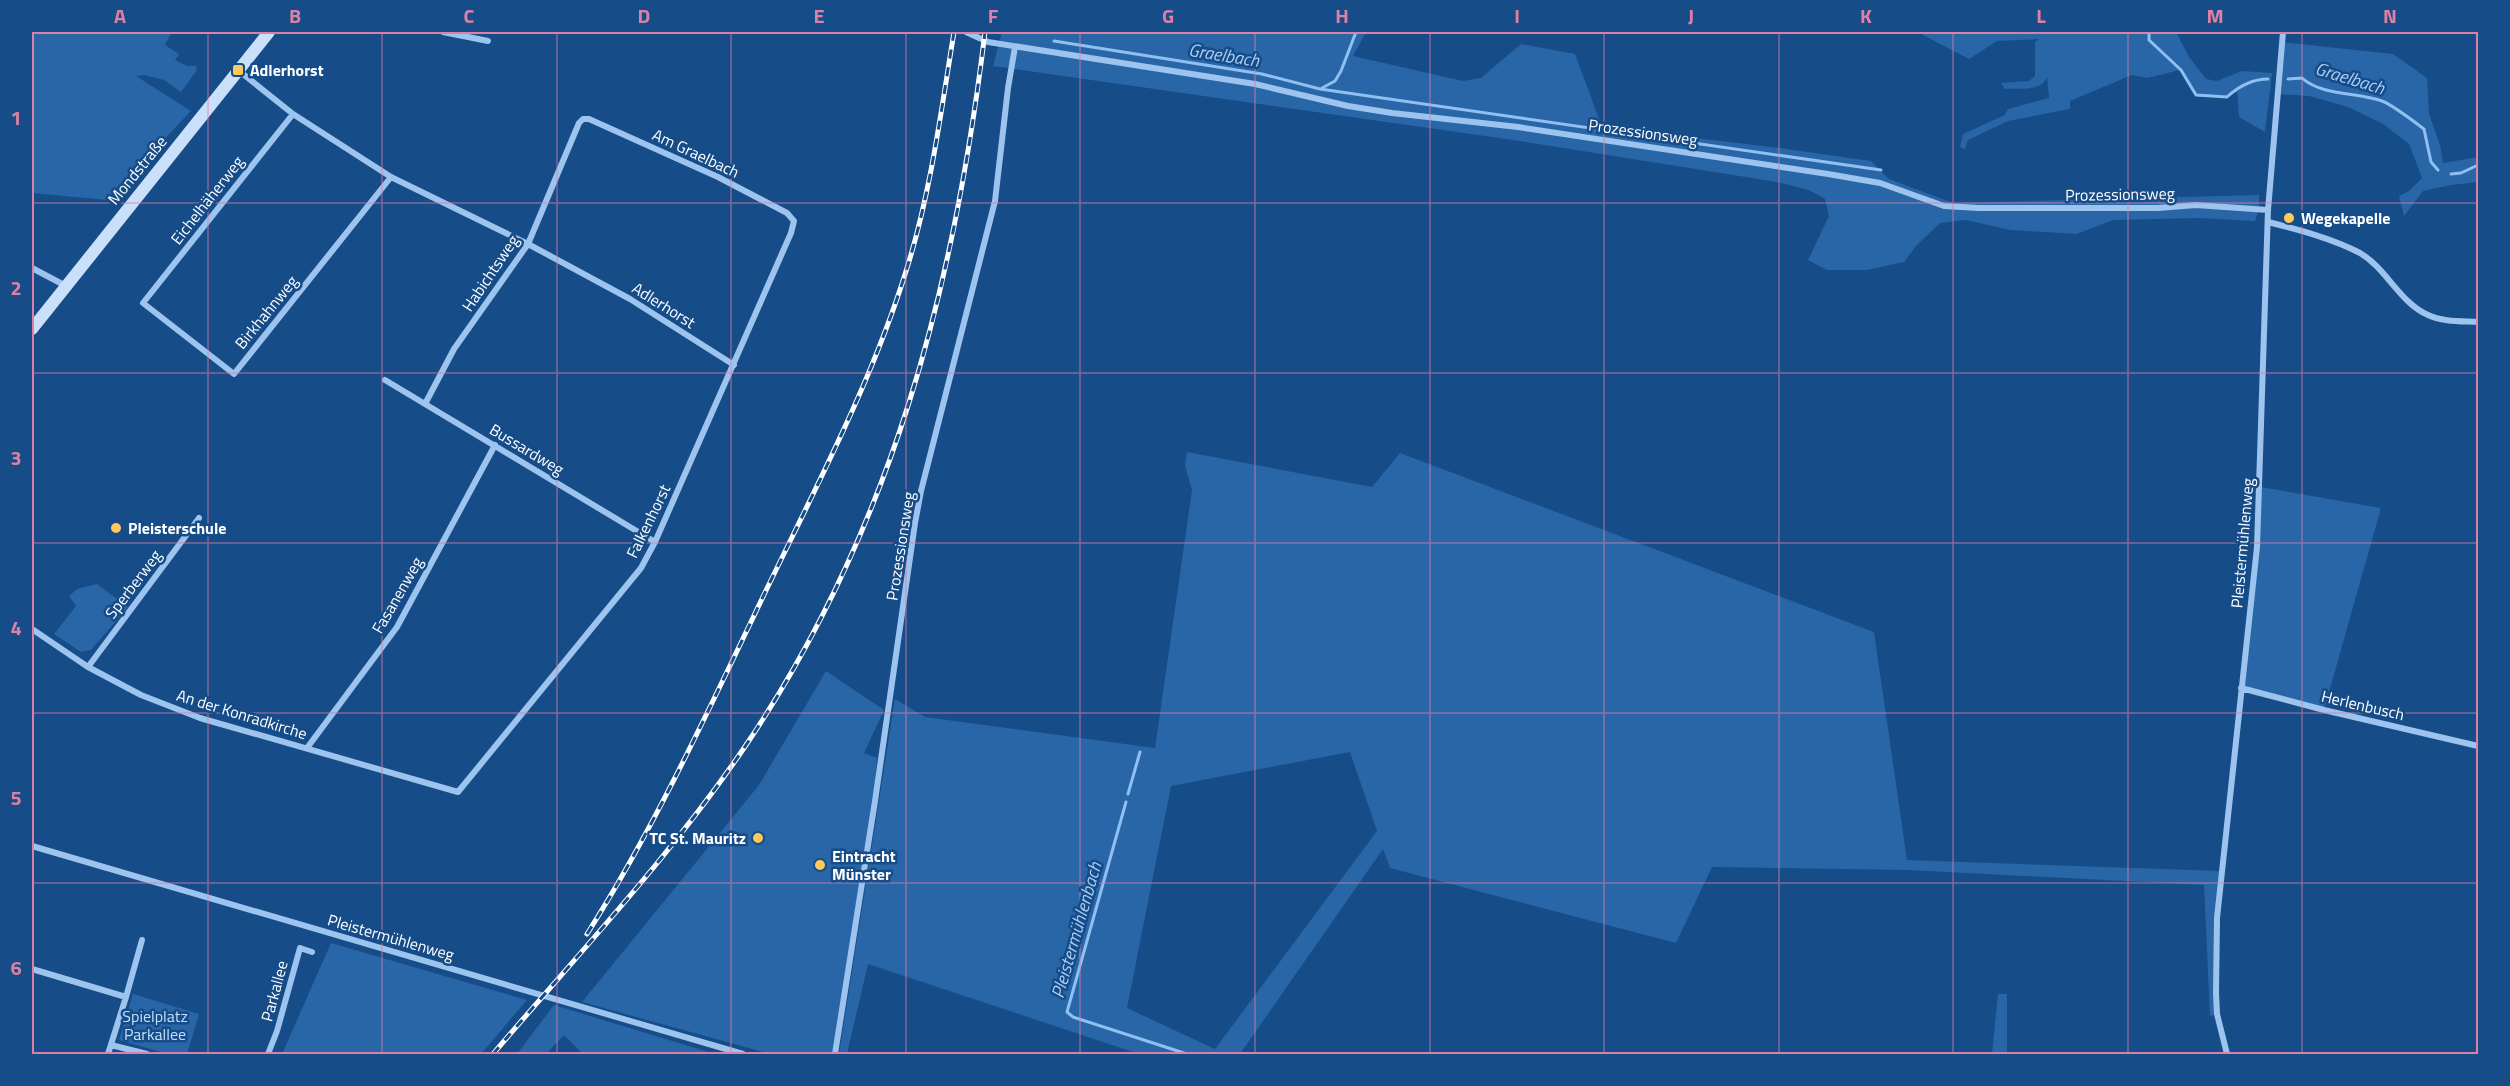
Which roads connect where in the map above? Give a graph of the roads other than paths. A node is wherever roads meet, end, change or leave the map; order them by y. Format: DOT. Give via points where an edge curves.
graph roads {
  1 [pos="269,32"];
  2 [pos="443,32"];
  3 [pos="966,32"];
  4 [pos="2283,32"];
  5 [pos="488,41"];
  6 [pos="1015,47"];
  7 [pos="238,70"];
  8 [pos="293,114"];
  9 [pos="583,119"];
  10 [pos="391,177"];
  11 [pos="2268,210"];
  12 [pos="794,220"];
  13 [pos="2268,222"];
  14 [pos="528,244"];
  15 [pos="32,268"];
  16 [pos="66,286"];
  17 [pos="143,303"];
  18 [pos="2478,322"];
  19 [pos="32,329"];
  20 [pos="734,365"];
  21 [pos="385,380"];
  22 [pos="425,404"];
  23 [pos="495,445"];
  24 [pos="199,518"];
  25 [pos="655,542"];
  26 [pos="32,629"];
  27 [pos="88,667"];
  28 [pos="2241,688"];
  29 [pos="2478,746"];
  30 [pos="307,748"];
  31 [pos="458,792"];
  32 [pos="32,846"];
  33 [pos="142,940"];
  34 [pos="312,952"];
  35 [pos="32,969"];
  36 [pos="126,997"];
  37 [pos="111,1045"];
  38 [pos="108,1054"];
  39 [pos="147,1054"];
  40 [pos="268,1054"];
  41 [pos="743,1054"];
  42 [pos="835,1054"];
  43 [pos="2227,1054"];
  1 -- 7 [label="street, Mondstraße"];
  2 -- 5 [label="street"];
  3 -- 6 [label="street, Prozessionsweg" via="988,42"];
  4 -- 11 [label="street, Pleistermühlenweg"];
  6 -- 11 [label="street, Prozessionsweg" via="1255,84 1348,106 1518,127 1828,174 1880,183 1944,206 2196,205"];
  6 -- 42 [label="street, Prozessionsweg" via="995,201 915,523"];
  7 -- 8 [label="street, Adlerhorst"];
  7 -- 16 [label="street, Mondstraße"];
  8 -- 10 [label="street, Adlerhorst"];
  8 -- 17 [label="street, Eichelhäherweg"];
  9 -- 12 [label="street, Am Graelbach" via="718,177"];
  9 -- 14 [label="street, Habichtsweg"];
  10 -- 14 [label="street, Adlerhorst"];
  10 -- 17 [label="street, Birkhahnweg" via="234,374"];
  11 -- 13 [label="street, Pleistermühlenweg"];
  12 -- 20 [label="street, Falkenhorst" via="792,233"];
  13 -- 18 [label="street" via="2326,237 2361,254 2382,270 2409,303 2429,316"];
  13 -- 28 [label="street, Pleistermühlenweg" via="2258,527"];
  14 -- 20 [label="street, Adlerhorst" via="630,299"];
  14 -- 22 [label="street, Habichtsweg" via="454,349"];
  15 -- 16 [label="street"];
  16 -- 19 [label="street, Mondstraße"];
  20 -- 25 [label="street, Falkenhorst"];
  21 -- 22 [label="street, Bussardweg"];
  22 -- 23 [label="street, Bussardweg"];
  23 -- 25 [label="street, Bussardweg"];
  23 -- 30 [label="street, Fasanenweg" via="397,627"];
  24 -- 27 [label="street, Sperberweg"];
  25 -- 31 [label="street, Falkenhorst" via="641,568"];
  26 -- 27 [label="street, An der Konradkirche"];
  27 -- 30 [label="street, An der Konradkirche" via="141,695 200,718"];
  28 -- 29 [label="street, Herlenbusch"];
  28 -- 43 [label="street, Pleistermühlenweg" via="2215,964 2217,1014"];
  30 -- 31 [label="street, An der Konradkirche"];
  32 -- 41 [label="street, Pleistermühlenweg"];
  33 -- 36 [label="street"];
  34 -- 40 [label="street, Parkallee" via="300,948"];
  35 -- 36 [label="street"];
  36 -- 37 [label="street"];
  37 -- 38 [label="street"];
  37 -- 39 [label="street"];
}
